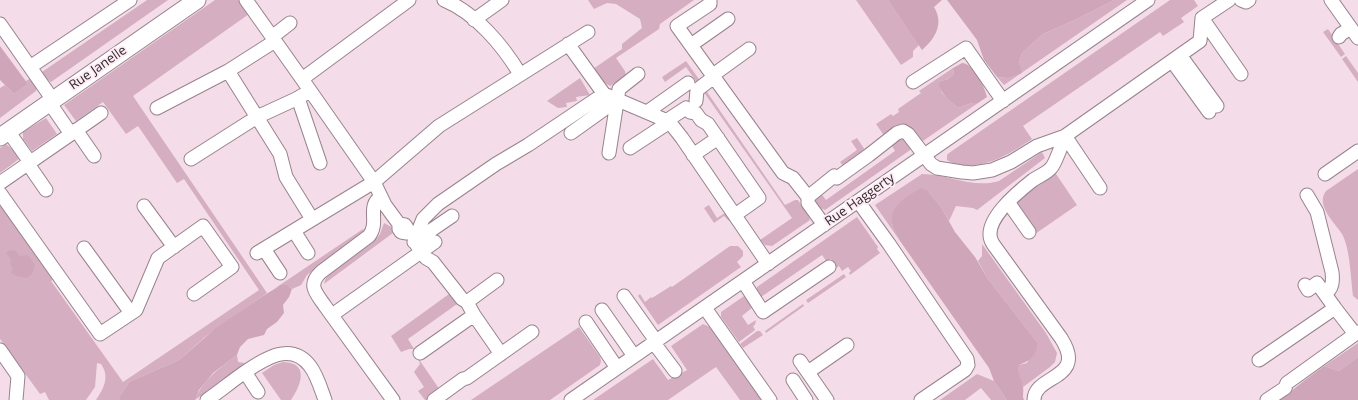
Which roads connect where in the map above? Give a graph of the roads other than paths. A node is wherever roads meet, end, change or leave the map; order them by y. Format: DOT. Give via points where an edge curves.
graph roads {
  1 [pos="130,0"];
  2 [pos="197,0"];
  3 [pos="246,0"];
  4 [pos="409,0"];
  5 [pos="444,0"];
  6 [pos="502,0"];
  7 [pos="710,0"];
  8 [pos="1148,0"];
  9 [pos="1230,0"];
  10 [pos="1241,0"];
  11 [pos="1249,0"];
  12 [pos="1331,0"];
  13 [pos="395,4"];
  14 [pos="1214,4"];
  15 [pos="1202,18"];
  16 [pos="728,19"];
  17 [pos="474,20"];
  18 [pos="290,23"];
  19 [pos="0,24"];
  20 [pos="588,32"];
  21 [pos="1354,33"];
  22 [pos="1339,37"];
  23 [pos="274,39"];
  24 [pos="568,44"];
  25 [pos="691,45"];
  26 [pos="749,49"];
  27 [pos="1176,58"];
  28 [pos="30,67"];
  29 [pos="228,71"];
  30 [pos="520,74"];
  31 [pos="638,74"];
  32 [pos="1241,74"];
  33 [pos="714,76"];
  34 [pos="302,79"];
  35 [pos="913,82"];
  36 [pos="688,83"];
  37 [pos="310,91"];
  38 [pos="604,94"];
  39 [pos="298,98"];
  40 [pos="617,100"];
  41 [pos="51,101"];
  42 [pos="695,101"];
  43 [pos="1003,101"];
  44 [pos="157,108"];
  45 [pos="1213,109"];
  46 [pos="647,112"];
  47 [pos="101,113"];
  48 [pos="257,117"];
  49 [pos="667,122"];
  50 [pos="74,132"];
  51 [pos="571,132"];
  52 [pos="4,134"];
  53 [pos="1065,136"];
  54 [pos="718,138"];
  55 [pos="523,148"];
  56 [pos="630,148"];
  57 [pos="1358,151"];
  58 [pos="608,153"];
  59 [pos="693,155"];
  60 [pos="925,155"];
  61 [pos="94,156"];
  62 [pos="191,159"];
  63 [pos="29,163"];
  64 [pos="320,163"];
  65 [pos="1326,174"];
  66 [pos="496,176"];
  67 [pos="374,182"];
  68 [pos="0,183"];
  69 [pos="1100,188"];
  70 [pos="46,190"];
  71 [pos="0,193"];
  72 [pos="1307,195"];
  73 [pos="381,197"];
  74 [pos="808,197"];
  75 [pos="858,201"];
  76 [pos="1008,202"];
  77 [pos="144,206"];
  78 [pos="452,216"];
  79 [pos="735,216"];
  80 [pos="312,219"];
  81 [pos="824,225"];
  82 [pos="294,231"];
  83 [pos="1029,232"];
  84 [pos="410,237"];
  85 [pos="434,242"];
  86 [pos="174,247"];
  87 [pos="84,248"];
  88 [pos="308,253"];
  89 [pos="768,264"];
  90 [pos="829,267"];
  91 [pos="902,271"];
  92 [pos="280,273"];
  93 [pos="497,280"];
  94 [pos="743,281"];
  95 [pos="1305,285"];
  96 [pos="906,287"];
  97 [pos="194,294"];
  98 [pos="1325,294"];
  99 [pos="624,296"];
  100 [pos="467,302"];
  101 [pos="705,308"];
  102 [pos="1335,308"];
  103 [pos="602,310"];
  104 [pos="131,313"];
  105 [pos="474,314"];
  106 [pos="332,315"];
  107 [pos="586,322"];
  108 [pos="532,332"];
  109 [pos="1357,333"];
  110 [pos="655,342"];
  111 [pos="847,345"];
  112 [pos="0,350"];
  113 [pos="420,353"];
  114 [pos="501,354"];
  115 [pos="634,356"];
  116 [pos="1259,360"];
  117 [pos="617,368"];
  118 [pos="675,371"];
  119 [pos="245,372"];
  120 [pos="792,380"];
  121 [pos="258,392"];
  122 [pos="16,400"];
  123 [pos="208,400"];
  124 [pos="325,400"];
  125 [pos="393,400"];
  126 [pos="434,400"];
  127 [pos="572,400"];
  128 [pos="770,400"];
  129 [pos="806,400"];
  130 [pos="827,400"];
  131 [pos="921,400"];
  132 [pos="1034,400"];
  133 [pos="1267,400"];
  1 -- 28 [label="street"];
  2 -- 41 [label="main road, Rue Janelle"];
  3 -- 23 [label="street"];
  4 -- 13 [label="street"];
  5 -- 17 [label="street"];
  6 -- 17 [label="street"];
  7 -- 25 [label="street" via="710,4 677,26"];
  8 -- 43 [label="street, Rue Haggerty"];
  9 -- 14 [label="street"];
  10 -- 11 [label="street"];
  12 -- 21 [label="street"];
  13 -- 34 [label="street"];
  14 -- 15 [label="street"];
  15 -- 27 [label="street" via="1200,41"];
  15 -- 32 [label="street"];
  16 -- 25 [label="street"];
  17 -- 30 [label="street" via="504,50"];
  18 -- 23 [label="street"];
  19 -- 28 [label="street"];
  20 -- 24 [label="street"];
  21 -- 22 [label="street" via="1341,34"];
  23 -- 29 [label="street"];
  23 -- 34 [label="street"];
  24 -- 30 [label="street"];
  24 -- 38 [label="street"];
  25 -- 33 [label="street"];
  26 -- 33 [label="street"];
  27 -- 45 [label="street"];
  27 -- 53 [label="street"];
  28 -- 41 [label="street"];
  29 -- 44 [label="street"];
  29 -- 48 [label="street"];
  30 -- 67 [label="street" via="439,126"];
  31 -- 40 [label="street" via="619,89"];
  33 -- 42 [label="street" via="697,90"];
  33 -- 74 [label="street" via="783,173 793,178"];
  34 -- 37 [label="street"];
  35 -- 43 [label="street" via="966,48"];
  36 -- 46 [label="street"];
  37 -- 39 [label="street"];
  37 -- 67 [label="street"];
  38 -- 40 [label="street"];
  38 -- 55 [label="street"];
  39 -- 48 [label="street"];
  39 -- 64 [label="street"];
  40 -- 46 [label="street"];
  40 -- 51 [label="street"];
  40 -- 58 [label="street"];
  41 -- 50 [label="street"];
  41 -- 52 [label="main road, Rue Janelle"];
  42 -- 49 [label="street"];
  42 -- 54 [label="street" via="690,112 696,113 708,124"];
  43 -- 60 [label="street, Rue Haggerty"];
  46 -- 49 [label="street"];
  47 -- 50 [label="street"];
  48 -- 62 [label="street"];
  48 -- 80 [label="street" via="280,154 286,178"];
  49 -- 56 [label="street"];
  49 -- 59 [label="street" via="676,130"];
  50 -- 61 [label="street"];
  50 -- 63 [label="street"];
  52 -- 63 [label="street"];
  53 -- 60 [label="street" via="1037,146 1011,162 984,172 937,168"];
  53 -- 69 [label="street"];
  53 -- 76 [label="street" via="1052,168"];
  54 -- 59 [label="street"];
  54 -- 79 [label="street" via="759,198"];
  55 -- 66 [label="street"];
  55 -- 84 [label="street" via="432,209"];
  57 -- 65 [label="street"];
  59 -- 79 [label="street"];
  60 -- 74 [label="street" via="908,134 900,132 837,178 834,176 814,190"];
  60 -- 75 [label="street, Rue Haggerty"];
  63 -- 68 [label="street"];
  63 -- 70 [label="street"];
  67 -- 73 [label="street"];
  67 -- 80 [label="street"];
  71 -- 104 [label="street" via="100,334"];
  72 -- 98 [label="street" via="1317,212 1332,272 1332,287"];
  73 -- 84 [label="street"];
  73 -- 106 [label="street" via="373,206 374,226 369,236 321,272 313,281 316,293"];
  74 -- 81 [label="street" via="808,203"];
  75 -- 81 [label="street, Rue Haggerty"];
  75 -- 91 [label="street" via="897,256"];
  76 -- 83 [label="street"];
  76 -- 132 [label="street" via="990,229 990,238 1061,338 1067,351 1068,361 1065,369 1038,390"];
  77 -- 86 [label="street"];
  78 -- 84 [label="street"];
  79 -- 89 [label="street"];
  80 -- 82 [label="street"];
  81 -- 89 [label="street, Rue Haggerty"];
  82 -- 88 [label="street"];
  82 -- 92 [label="street" via="260,251"];
  84 -- 85 [label="street"];
  84 -- 100 [label="street"];
  84 -- 106 [label="street"];
  86 -- 97 [label="street" via="203,226 232,267"];
  86 -- 104 [label="street" via="158,258 136,310"];
  87 -- 104 [label="street"];
  89 -- 94 [label="street, Rue Haggerty"];
  90 -- 94 [label="street" via="764,312"];
  91 -- 96 [label="street"];
  91 -- 131 [label="street" via="968,362 961,373"];
  93 -- 100 [label="street"];
  94 -- 101 [label="street, Rue Haggerty"];
  95 -- 98 [label="street" via="1308,290 1317,283"];
  98 -- 102 [label="street"];
  99 -- 110 [label="street"];
  100 -- 105 [label="street"];
  101 -- 110 [label="street, Rue Haggerty"];
  101 -- 128 [label="street"];
  102 -- 109 [label="street"];
  102 -- 116 [label="street"];
  103 -- 115 [label="street"];
  105 -- 113 [label="street"];
  105 -- 114 [label="street"];
  106 -- 125 [label="street"];
  107 -- 117 [label="street"];
  108 -- 114 [label="street"];
  109 -- 133 [label="street"];
  110 -- 115 [label="street, Rue Haggerty"];
  110 -- 118 [label="street"];
  111 -- 130 [label="street" via="804,366"];
  112 -- 122 [label="street" via="18,376"];
  114 -- 126 [label="street"];
  115 -- 117 [label="street, Rue Haggerty"];
  117 -- 127 [label="street, Rue Haggerty"];
  119 -- 121 [label="street"];
  119 -- 123 [label="street"];
  119 -- 124 [label="street" via="277,354 298,356 310,366"];
  120 -- 129 [label="street"];
}
